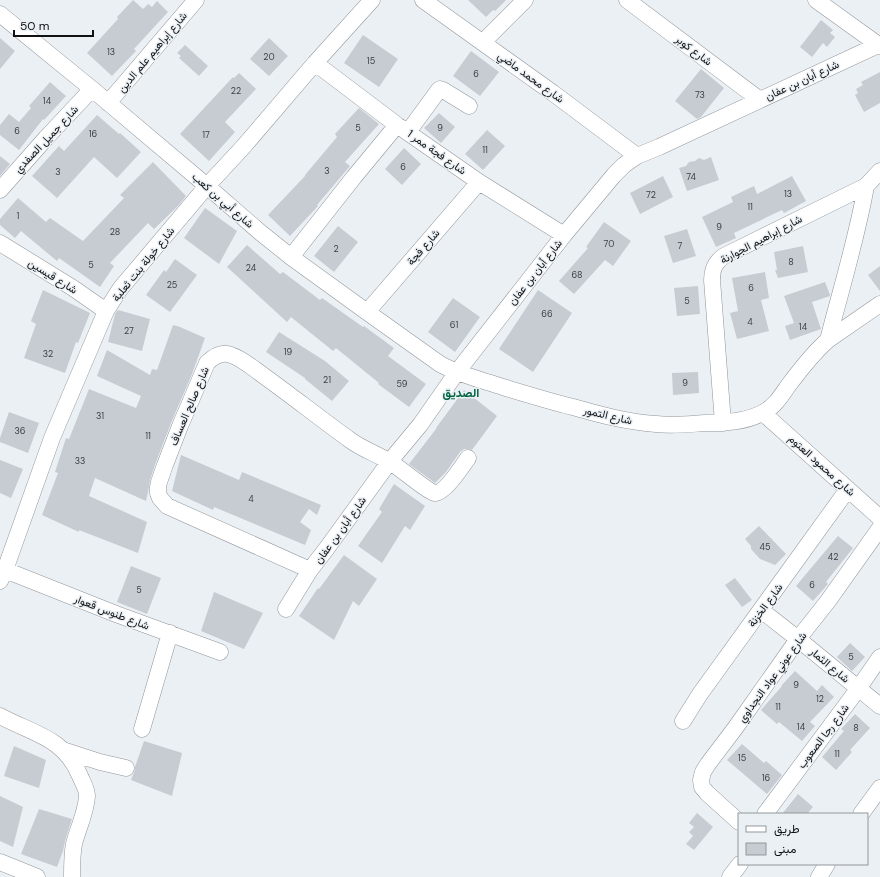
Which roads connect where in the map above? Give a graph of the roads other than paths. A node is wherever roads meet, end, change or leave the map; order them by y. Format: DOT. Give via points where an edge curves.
graph roads {
  1 [pos="372,0"];
  2 [pos="424,0"];
  3 [pos="525,0"];
  4 [pos="627,0"];
  5 [pos="816,0"];
  6 [pos="189,2"];
  7 [pos="0,14"];
  8 [pos="483,42"];
  9 [pos="879,45"];
  10 [pos="315,63"];
  11 [pos="92,89"];
  12 [pos="760,100"];
  13 [pos="108,103"];
  14 [pos="469,106"];
  15 [pos="403,128"];
  16 [pos="637,156"];
  17 [pos="880,171"];
  18 [pos="479,182"];
  19 [pos="207,186"];
  20 [pos="866,186"];
  21 [pos="0,190"];
  22 [pos="564,235"];
  23 [pos="0,243"];
  24 [pos="291,257"];
  25 [pos="880,304"];
  26 [pos="106,311"];
  27 [pos="367,312"];
  28 [pos="828,340"];
  29 [pos="457,372"];
  30 [pos="763,413"];
  31 [pos="723,423"];
  32 [pos="468,458"];
  33 [pos="390,461"];
  34 [pos="848,489"];
  35 [pos="880,518"];
  36 [pos="880,528"];
  37 [pos="310,570"];
  38 [pos="2,575"];
  39 [pos="286,609"];
  40 [pos="761,610"];
  41 [pos="170,633"];
  42 [pos="798,639"];
  43 [pos="220,652"];
  44 [pos="880,657"];
  45 [pos="858,689"];
  46 [pos="880,706"];
  47 [pos="0,716"];
  48 [pos="683,721"];
  49 [pos="142,729"];
  50 [pos="63,750"];
  51 [pos="126,768"];
  52 [pos="880,788"];
  53 [pos="766,813"];
  54 [pos="862,813"];
  55 [pos="738,821"];
  56 [pos="0,862"];
  57 [pos="739,865"];
  58 [pos="826,865"];
  59 [pos="37,877"];
  60 [pos="72,877"];
  61 [pos="730,877"];
  62 [pos="819,877"];
  1 -- 10 [label="street, شارع خولة بنت ثعلبة"];
  2 -- 8 [label="street, شارع محمد ماضي"];
  3 -- 8 [label="street"];
  4 -- 12 [label="street, شارع كوبر"];
  5 -- 9 [label="street"];
  6 -- 13 [label="street, شارع إبراهيم علم الدين"];
  7 -- 11 [label="street, شارع أبي بن كعب"];
  8 -- 16 [label="street, شارع محمد ماضي"];
  9 -- 12 [label="street, شارع أبان بن عفان"];
  10 -- 15 [label="street, شارع فجة ممر 1"];
  10 -- 19 [label="street, شارع خولة بنت ثعلبة"];
  11 -- 13 [label="street, شارع أبي بن كعب"];
  11 -- 21 [label="street, شارع جميل الصفدي"];
  12 -- 16 [label="street, شارع أبان بن عفان"];
  13 -- 19 [label="street, شارع أبي بن كعب"];
  14 -- 15 [label="street" via="440,89"];
  15 -- 18 [label="street, شارع فجة ممر 1"];
  15 -- 24 [label="street" via="354,177"];
  16 -- 22 [label="street, شارع أبان بن عفان" via="614,175"];
  17 -- 20 [label="street, شارع إبراهيم الجوارنة"];
  18 -- 22 [label="street, شارع فجة ممر 1"];
  18 -- 27 [label="street, شارع فجة"];
  19 -- 24 [label="street, شارع أبي بن كعب"];
  19 -- 26 [label="street, شارع خولة بنت ثعلبة" via="132,274"];
  20 -- 28 [label="street"];
  20 -- 31 [label="street, شارع إبراهيم الجوارنة" via="724,256 714,265 712,280"];
  22 -- 29 [label="street, شارع أبان بن عفان"];
  23 -- 26 [label="street, شارع قيسين"];
  24 -- 27 [label="street, شارع أبي بن كعب"];
  25 -- 28 [label="street"];
  26 -- 38 [label="street, شارع خولة بنت ثعلبة" via="52,438"];
  27 -- 29 [label="street, شارع أبي بن كعب" via="440,364"];
  28 -- 30 [label="street" via="773,406"];
  29 -- 31 [label="street, شارع التمور" via="532,396 618,419 658,425"];
  29 -- 33 [label="street, شارع أبان بن عفان" via="420,425"];
  30 -- 31 [label="street, شارع التمور"];
  30 -- 34 [label="street, شارع محمود العتوم"];
  32 -- 33 [label="street, شارع صالح العساف" via="446,487 435,493"];
  33 -- 37 [label="street, شارع أبان بن عفان"];
  33 -- 37 [label="street, شارع صالح العساف" via="352,442 240,359 223,354 217,355 207,363 165,465 158,487 160,498 167,506"];
  34 -- 35 [label="street, شارع محمود العتوم"];
  34 -- 40 [label="street, شارع الخزنة"];
  36 -- 42 [label="street, شارع عوني عواد النجداوي"];
  37 -- 39 [label="street, شارع أبان بن عفان"];
  38 -- 41 [label="street, شارع طنوس قعوار"];
  40 -- 42 [label="street, شارع الثمار"];
  40 -- 48 [label="street, شارع الخزنة"];
  41 -- 43 [label="street, شارع طنوس قعوار"];
  41 -- 49 [label="street"];
  42 -- 45 [label="street, شارع الثمار"];
  42 -- 55 [label="street, شارع عوني عواد النجداوي" via="703,772 702,787"];
  44 -- 45 [label="street, شارع رجا الصعوب"];
  45 -- 46 [label="street, شارع الثمار"];
  45 -- 53 [label="street, شارع رجا الصعوب"];
  47 -- 50 [label="street" via="41,735"];
  50 -- 51 [label="street"];
  50 -- 60 [label="street" via="78,770 87,792 74,845"];
  52 -- 54 [label="street"];
  56 -- 59 [label="street"];
  57 -- 61 [label="street"];
  58 -- 62 [label="street"];
}
